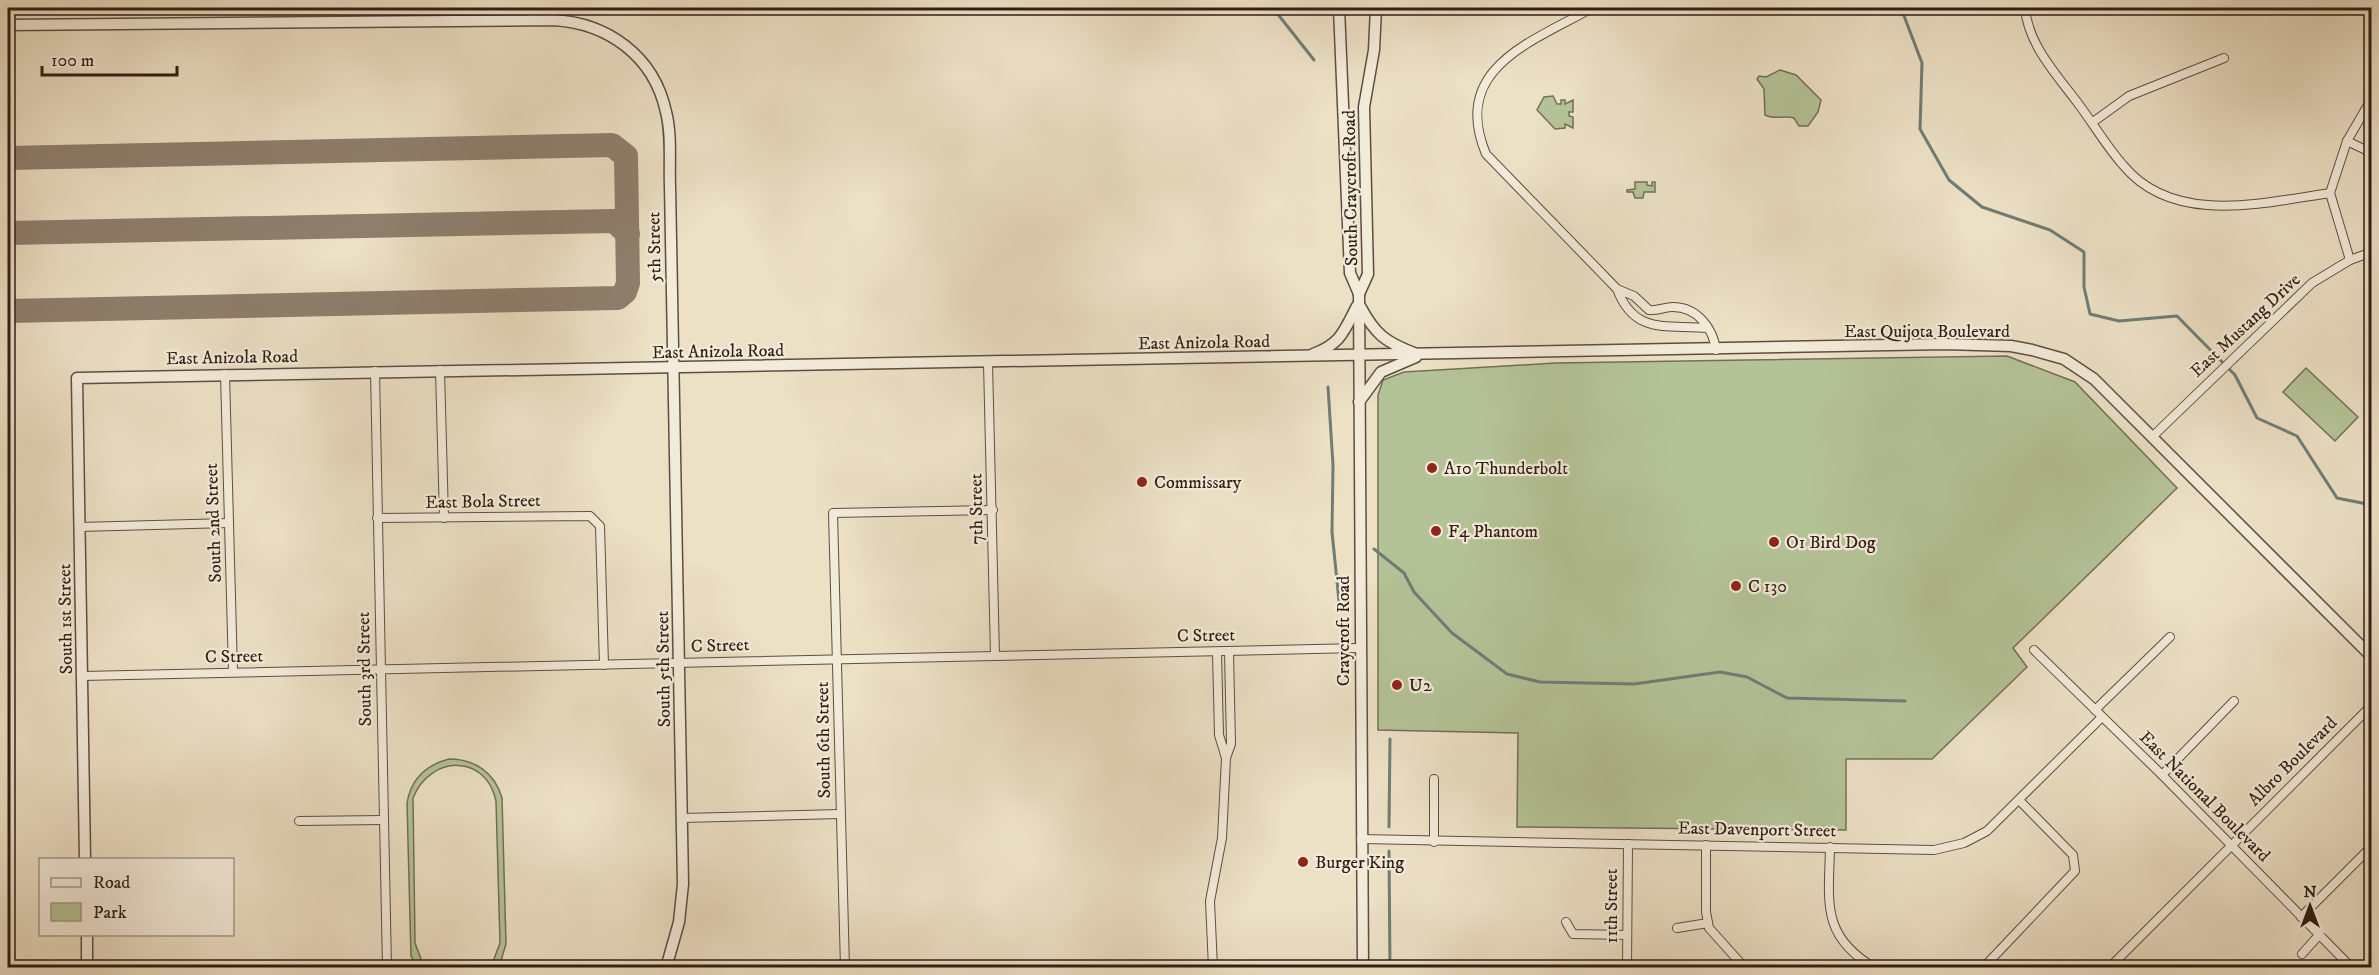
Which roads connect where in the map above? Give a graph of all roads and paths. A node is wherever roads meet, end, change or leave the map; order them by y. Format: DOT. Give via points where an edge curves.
graph roads {
  1 [pos="532,8"];
  2 [pos="1338,8"];
  3 [pos="1376,8"];
  4 [pos="1592,8"];
  5 [pos="2025,8"];
  6 [pos="532,20"];
  7 [pos="8,25"];
  8 [pos="2224,58"];
  9 [pos="2372,98"];
  10 [pos="2093,122"];
  11 [pos="2347,141"];
  12 [pos="2372,153"];
  13 [pos="2330,193"];
  14 [pos="2372,252"];
  15 [pos="2350,260"];
  16 [pos="1617,289"];
  17 [pos="1359,298"];
  18 [pos="1708,328"];
  19 [pos="1716,350"];
  20 [pos="1419,355"];
  21 [pos="1359,356"];
  22 [pos="1305,357"];
  23 [pos="988,363"];
  24 [pos="672,368"];
  25 [pos="440,370"];
  26 [pos="375,371"];
  27 [pos="225,374"];
  28 [pos="77,378"];
  29 [pos="1359,402"];
  30 [pos="2152,437"];
  31 [pos="993,510"];
  32 [pos="377,518"];
  33 [pos="444,518"];
  34 [pos="229,523"];
  35 [pos="79,527"];
  36 [pos="2170,637"];
  37 [pos="1359,648"];
  38 [pos="2034,650"];
  39 [pos="1217,652"];
  40 [pos="1229,652"];
  41 [pos="995,655"];
  42 [pos="2372,657"];
  43 [pos="838,658"];
  44 [pos="680,663"];
  45 [pos="604,665"];
  46 [pos="380,669"];
  47 [pos="233,672"];
  48 [pos="82,676"];
  49 [pos="2234,701"];
  50 [pos="2372,705"];
  51 [pos="2095,710"];
  52 [pos="2102,717"];
  53 [pos="1226,758"];
  54 [pos="2162,775"];
  55 [pos="1434,779"];
  56 [pos="2019,800"];
  57 [pos="840,814"];
  58 [pos="682,818"];
  59 [pos="383,820"];
  60 [pos="299,821"];
  61 [pos="1361,839"];
  62 [pos="1434,842"];
  63 [pos="1628,844"];
  64 [pos="1706,845"];
  65 [pos="2231,845"];
  66 [pos="2372,846"];
  67 [pos="1830,847"];
  68 [pos="86,858"];
  69 [pos="2301,918"];
  70 [pos="1566,922"];
  71 [pos="1708,923"];
  72 [pos="1677,928"];
  73 [pos="1627,935"];
  74 [pos="2319,935"];
  75 [pos="87,936"];
  76 [pos="2302,954"];
  77 [pos="87,968"];
  78 [pos="387,968"];
  79 [pos="666,968"];
  80 [pos="845,968"];
  81 [pos="1213,968"];
  82 [pos="1363,968"];
  83 [pos="1627,968"];
  84 [pos="1745,968"];
  85 [pos="1875,968"];
  86 [pos="1983,968"];
  87 [pos="2109,968"];
  88 [pos="2352,968"];
  1 -- 6 [label="street"];
  2 -- 17 [label="street, South Craycroft Road" via="1350,273"];
  3 -- 17 [label="street, South Craycroft Road" via="1374,50 1364,107 1368,274"];
  4 -- 16 [label="street" via="1504,59 1491,72 1480,90 1477,127 1486,154"];
  5 -- 10 [label="street" via="2044,59"];
  6 -- 7 [label="street, 5th Street"];
  6 -- 24 [label="street, 5th Street" via="591,25 621,41 650,73 663,100 668,125"];
  8 -- 10 [label="street" via="2129,96"];
  9 -- 11 [label="street"];
  10 -- 13 [label="street" via="2124,167 2160,195 2181,202 2210,206"];
  11 -- 12 [label="street"];
  11 -- 13 [label="street"];
  13 -- 15 [label="street"];
  14 -- 15 [label="street, East Mustang Drive"];
  15 -- 30 [label="street, East Mustang Drive" via="2312,283"];
  16 -- 18 [label="street" via="1634,296 1649,310 1684,309"];
  16 -- 18 [label="street" via="1623,305 1645,323"];
  17 -- 20 [label="street" via="1375,330 1388,343"];
  17 -- 21 [label="street, Craycroft Road"];
  17 -- 22 [label="street" via="1338,341"];
  18 -- 19 [label="street"];
  19 -- 20 [label="street, East Quijota Boulevard"];
  19 -- 30 [label="street, East Quijota Boulevard" via="2012,346 2064,359 2094,379"];
  20 -- 21 [label="street, East Quijota Boulevard"];
  20 -- 29 [label="street" via="1381,372"];
  21 -- 22 [label="street, East Anizola Road"];
  21 -- 29 [label="street, Craycroft Road"];
  22 -- 23 [label="street, East Anizola Road"];
  23 -- 24 [label="street, East Anizola Road"];
  23 -- 31 [label="street, 7th Street"];
  24 -- 25 [label="street, East Anizola Road"];
  24 -- 44 [label="street, South 5th Street"];
  25 -- 26 [label="street, East Anizola Road"];
  25 -- 33 [label="street"];
  26 -- 27 [label="street, East Anizola Road"];
  26 -- 32 [label="street, South 3rd Street"];
  27 -- 28 [label="street, East Anizola Road"];
  27 -- 34 [label="street, South 2nd Street"];
  28 -- 35 [label="street, South 1st Street"];
  29 -- 37 [label="street, Craycroft Road"];
  30 -- 42 [label="street, East Quijota Boulevard"];
  31 -- 41 [label="street, 7th Street"];
  31 -- 43 [label="street, South 6th Street" via="834,513"];
  32 -- 33 [label="street, East Bola Street"];
  32 -- 46 [label="street, South 3rd Street"];
  33 -- 45 [label="street, East Bola Street" via="590,516 600,526"];
  34 -- 35 [label="street"];
  34 -- 47 [label="street, South 2nd Street"];
  35 -- 48 [label="street, South 1st Street"];
  36 -- 51 [label="street"];
  37 -- 40 [label="street, C Street"];
  37 -- 61 [label="street, Craycroft Road"];
  38 -- 51 [label="street, East National Boulevard"];
  39 -- 40 [label="street, C Street"];
  39 -- 41 [label="street, C Street"];
  39 -- 53 [label="street" via="1220,735"];
  40 -- 53 [label="street" via="1231,744"];
  41 -- 43 [label="street, C Street"];
  43 -- 44 [label="street, C Street"];
  43 -- 57 [label="street, South 6th Street"];
  44 -- 45 [label="street, C Street"];
  44 -- 58 [label="street, South 5th Street"];
  45 -- 46 [label="street, C Street"];
  46 -- 47 [label="street, C Street"];
  46 -- 59 [label="street, South 3rd Street"];
  47 -- 48 [label="street, C Street"];
  48 -- 68 [label="street, South 1st Street"];
  49 -- 54 [label="street"];
  50 -- 65 [label="street, Albro Boulevard"];
  51 -- 52 [label="street, East National Boulevard"];
  52 -- 54 [label="street, East National Boulevard"];
  52 -- 56 [label="street, East Davenport Street"];
  53 -- 81 [label="street" via="1222,838 1210,901"];
  54 -- 65 [label="street, East National Boulevard"];
  55 -- 62 [label="street"];
  56 -- 67 [label="street, East Davenport Street" via="1987,831 1953,846 1934,850"];
  56 -- 86 [label="street" via="2073,855 2075,871"];
  57 -- 58 [label="street"];
  57 -- 80 [label="street, South 6th Street"];
  58 -- 79 [label="street, South 5th Street" via="679,922"];
  59 -- 60 [label="street"];
  59 -- 78 [label="street, South 3rd Street"];
  61 -- 62 [label="street, East Davenport Street"];
  61 -- 82 [label="street, Craycroft Road"];
  62 -- 63 [label="street, East Davenport Street"];
  63 -- 64 [label="street, East Davenport Street"];
  63 -- 73 [label="street, 11th Street"];
  64 -- 67 [label="street, East Davenport Street"];
  64 -- 71 [label="street"];
  65 -- 69 [label="street, East National Boulevard"];
  65 -- 87 [label="street, Albro Boulevard"];
  66 -- 69 [label="street"];
  67 -- 85 [label="street" via="1829,913 1833,927"];
  69 -- 74 [label="street, East National Boulevard"];
  70 -- 73 [label="street" via="1573,934"];
  71 -- 72 [label="street"];
  71 -- 84 [label="street" via="1712,934"];
  73 -- 83 [label="street, 11th Street"];
  74 -- 76 [label="street"];
  74 -- 88 [label="street, East National Boulevard"];
  75 -- 77 [label="street"];
}
